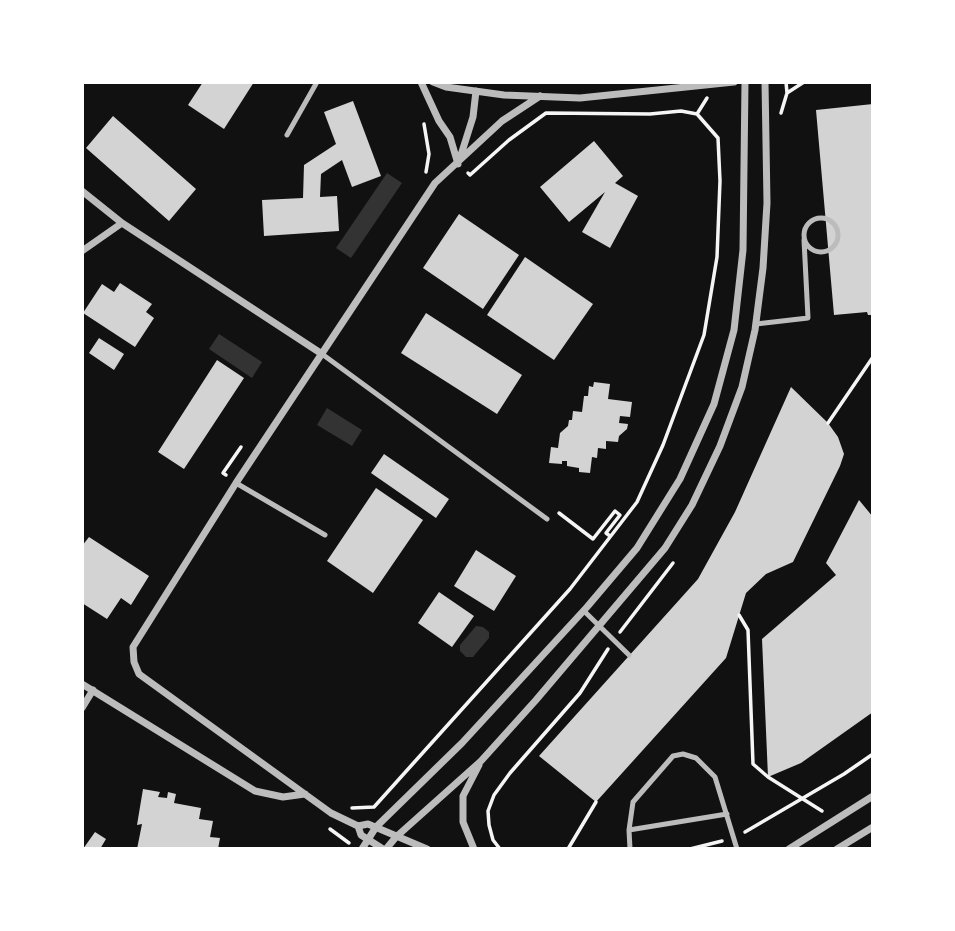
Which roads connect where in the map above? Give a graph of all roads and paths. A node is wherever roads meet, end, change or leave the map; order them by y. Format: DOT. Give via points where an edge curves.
graph roads {
  1 [pos="317,82"];
  2 [pos="421,82"];
  3 [pos="433,82"];
  4 [pos="734,82"];
  5 [pos="745,82"];
  6 [pos="765,82"];
  7 [pos="786,82"];
  8 [pos="804,82"];
  9 [pos="476,91"];
  10 [pos="787,93"];
  11 [pos="540,96"];
  12 [pos="423,118"];
  13 [pos="779,122"];
  14 [pos="288,135"];
  15 [pos="458,164"];
  16 [pos="425,178"];
  17 [pos="82,191"];
  18 [pos="122,223"];
  19 [pos="804,240"];
  20 [pos="82,251"];
  21 [pos="756,324"];
  22 [pos="322,354"];
  23 [pos="873,358"];
  24 [pos="828,423"];
  25 [pos="243,444"];
  26 [pos="236,483"];
  27 [pos="547,519"];
  28 [pos="325,535"];
  29 [pos="610,536"];
  30 [pos="593,539"];
  31 [pos="584,611"];
  32 [pos="740,615"];
  33 [pos="599,626"];
  34 [pos="614,640"];
  35 [pos="629,655"];
  36 [pos="82,684"];
  37 [pos="93,690"];
  38 [pos="82,708"];
  39 [pos="873,754"];
  40 [pos="481,761"];
  41 [pos="305,794"];
  42 [pos="873,796"];
  43 [pos="596,803"];
  44 [pos="331,813"];
  45 [pos="727,814"];
  46 [pos="826,814"];
  47 [pos="358,826"];
  48 [pos="376,827"];
  49 [pos="873,827"];
  50 [pos="629,830"];
  51 [pos="396,837"];
  52 [pos="368,839"];
  53 [pos="733,839"];
  54 [pos="362,849"];
  55 [pos="385,849"];
  56 [pos="426,849"];
  57 [pos="474,849"];
  58 [pos="500,849"];
  59 [pos="568,849"];
  60 [pos="630,849"];
  61 [pos="690,849"];
  62 [pos="737,849"];
  63 [pos="789,849"];
  64 [pos="837,849"];
  1 -- 14 [label="lane"];
  2 -- 15 [label="street" via="450,137"];
  3 -- 9 [label="street"];
  4 -- 11 [label="street" via="580,98"];
  5 -- 31 [label="street" via="743,250 734,330 714,404 680,479 636,548"];
  6 -- 21 [label="street" via="767,204"];
  7 -- 10 [label="path"];
  8 -- 10 [label="path"];
  9 -- 11 [label="street"];
  9 -- 15 [label="street"];
  10 -- 13 [label="path"];
  11 -- 15 [label="street" via="502,121"];
  12 -- 16 [label="path" via="429,154"];
  15 -- 22 [label="street" via="435,183"];
  15 -- 29 [label="path" via="470,175 546,113 681,111 696,114 718,138 717,257 704,335 637,502"];
  17 -- 18 [label="street"];
  18 -- 20 [label="street"];
  18 -- 22 [label="street"];
  19 -- 19 [label="lane" via="807,224 817,218 828,219 838,233 836,245 826,252 814,252"];
  19 -- 21 [label="lane" via="808,318"];
  21 -- 33 [label="street" via="742,387 692,505 665,548"];
  22 -- 26 [label="street"];
  22 -- 27 [label="lane"];
  23 -- 24 [label="path"];
  25 -- 26 [label="path" via="223,472"];
  26 -- 28 [label="lane"];
  26 -- 41 [label="street" via="133,647 134,662 139,674"];
  29 -- 30 [label="path" via="606,533 620,515 615,511"];
  29 -- 44 [label="path" via="562,599 374,807 336,804"];
  31 -- 33 [label="lane"];
  31 -- 48 [label="street" via="462,743"];
  32 -- 46 [label="path" via="748,631 752,764"];
  33 -- 34 [label="lane"];
  33 -- 40 [label="street"];
  34 -- 35 [label="lane"];
  34 -- 58 [label="path" via="580,693 494,795 489,825"];
  36 -- 37 [label="street"];
  37 -- 38 [label="street"];
  37 -- 41 [label="street" via="256,791 283,797"];
  39 -- 53 [label="path"];
  40 -- 51 [label="street"];
  40 -- 57 [label="street" via="463,796 463,822"];
  41 -- 44 [label="street"];
  42 -- 63 [label="street"];
  43 -- 59 [label="path"];
  44 -- 47 [label="street"];
  45 -- 50 [label="lane"];
  45 -- 50 [label="lane" via="715,777 696,758 683,754 673,756 633,802"];
  45 -- 53 [label="lane"];
  47 -- 48 [label="street"];
  47 -- 52 [label="street"];
  48 -- 51 [label="street"];
  48 -- 52 [label="street"];
  49 -- 64 [label="street"];
  50 -- 60 [label="lane"];
  51 -- 55 [label="street"];
  51 -- 56 [label="street"];
  52 -- 54 [label="street"];
  52 -- 55 [label="street"];
  53 -- 61 [label="path"];
  53 -- 62 [label="lane"];
}
